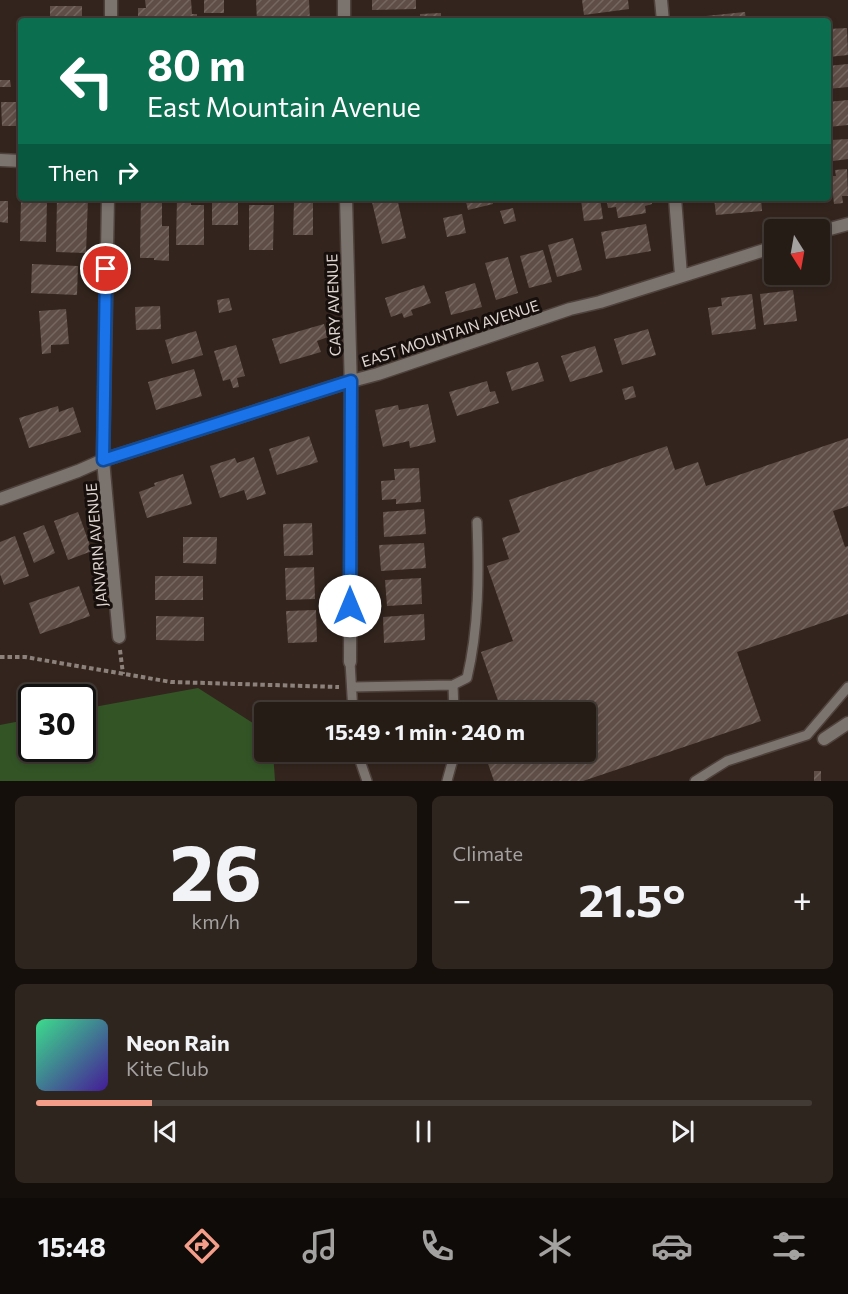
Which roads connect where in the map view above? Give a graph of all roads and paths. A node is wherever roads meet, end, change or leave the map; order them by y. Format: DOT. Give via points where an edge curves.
graph roads {
  1 [pos="111,0"];
  2 [pos="344,0"];
  3 [pos="661,0"];
  4 [pos="111,18"];
  5 [pos="344,18"];
  6 [pos="663,18"];
  7 [pos="0,160"];
  8 [pos="18,161"];
  9 [pos="108,201"];
  10 [pos="346,201"];
  11 [pos="675,201"];
  12 [pos="848,224"];
  13 [pos="830,229"];
  14 [pos="764,249"];
  15 [pos="681,275"];
  16 [pos="351,381"];
  17 [pos="103,460"];
  18 [pos="0,499"];
  19 [pos="477,522"];
  20 [pos="119,637"];
  21 [pos="0,657"];
  22 [pos="350,662"];
  23 [pos="123,674"];
  24 [pos="453,685"];
  25 [pos="352,687"];
  26 [pos="848,687"];
  27 [pos="353,702"];
  28 [pos="454,702"];
  29 [pos="848,723"];
  30 [pos="824,739"];
  31 [pos="360,762"];
  32 [pos="452,762"];
  33 [pos="367,781"];
  34 [pos="447,781"];
  35 [pos="694,781"];
  1 -- 4 [label="street"];
  2 -- 5 [label="street"];
  3 -- 6 [label="street"];
  7 -- 8 [label="street"];
  9 -- 17 [label="street, JANVRIN AVENUE"];
  10 -- 16 [label="street, CARY AVENUE"];
  11 -- 15 [label="street"];
  12 -- 13 [label="street"];
  14 -- 15 [label="street, EAST MOUNTAIN AVENUE"];
  15 -- 16 [label="street, EAST MOUNTAIN AVENUE"];
  16 -- 17 [label="street, EAST MOUNTAIN AVENUE"];
  16 -- 22 [label="street, CARY AVENUE"];
  17 -- 18 [label="street, EAST MOUNTAIN AVENUE"];
  17 -- 20 [label="street, JANVRIN AVENUE"];
  19 -- 24 [label="lane" via="476,617 471,660 467,678"];
  20 -- 23 [label="path"];
  21 -- 23 [label="path" via="25,657"];
  22 -- 25 [label="lane"];
  23 -- 25 [label="path" via="171,682"];
  24 -- 25 [label="lane"];
  24 -- 28 [label="lane"];
  25 -- 27 [label="lane"];
  26 -- 35 [label="lane" via="807,735 728,761"];
  29 -- 30 [label="street"];
  31 -- 33 [label="lane"];
  32 -- 34 [label="lane"];
}
